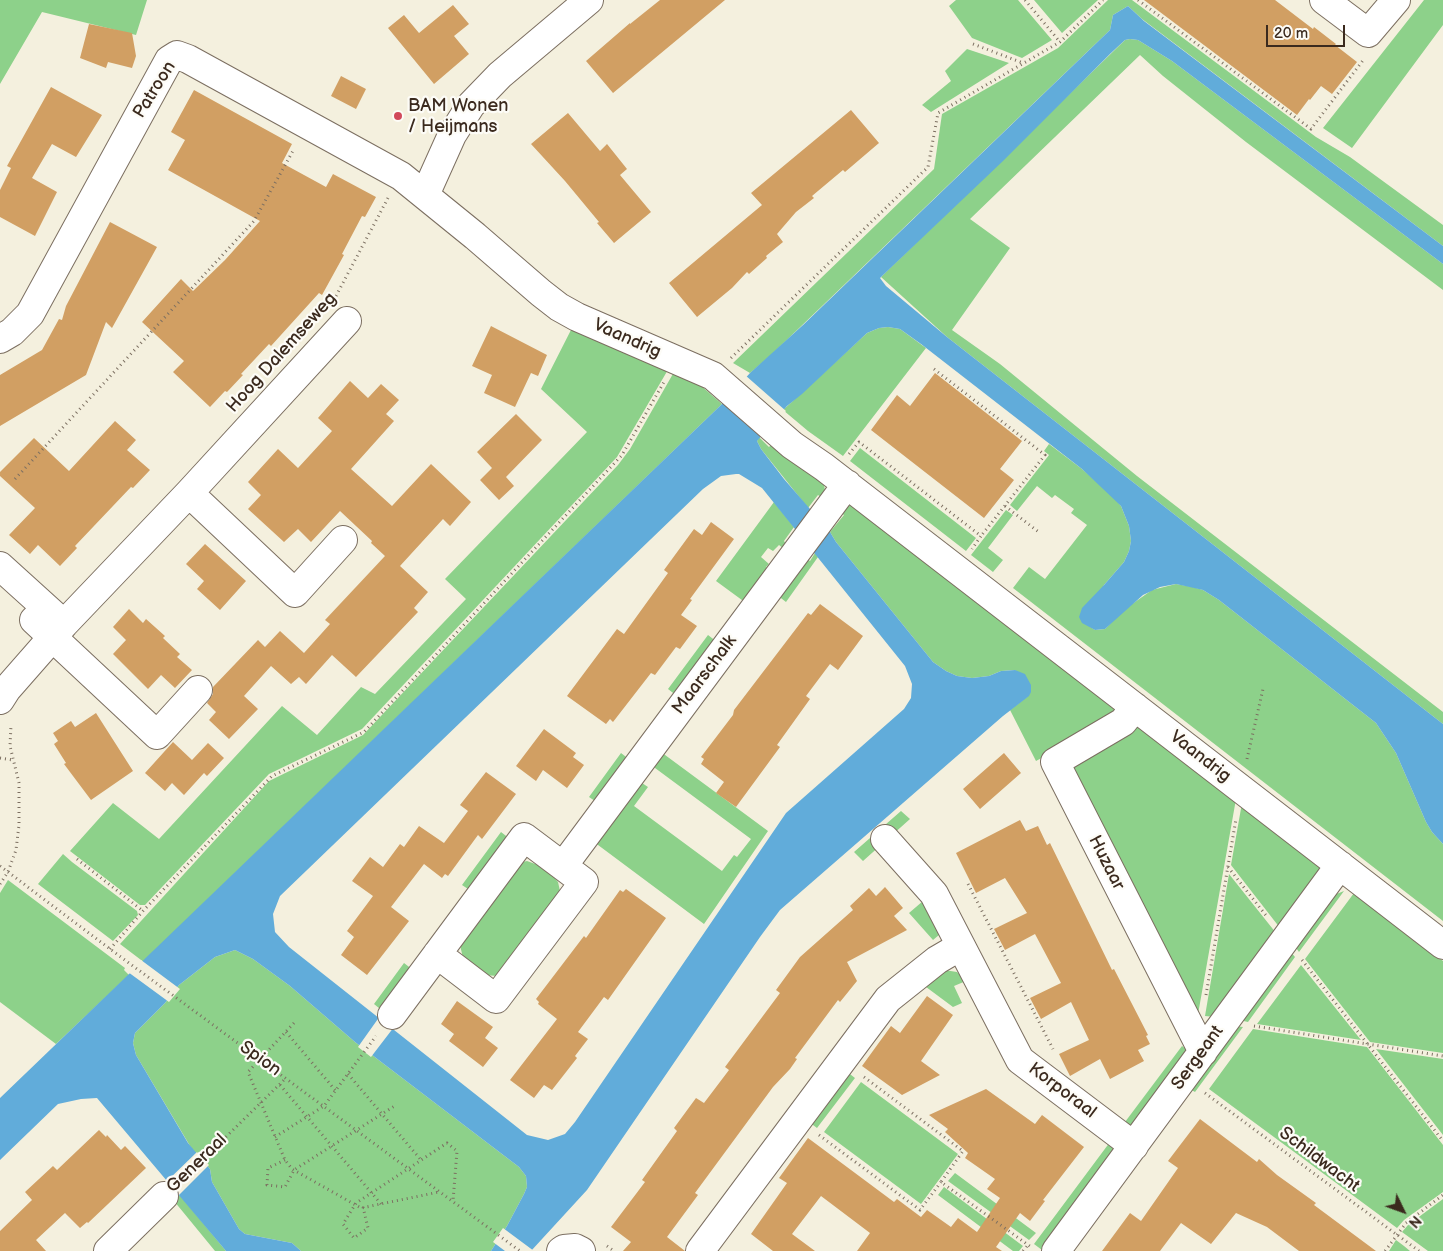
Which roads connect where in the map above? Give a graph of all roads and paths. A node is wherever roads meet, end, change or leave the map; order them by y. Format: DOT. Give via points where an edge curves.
graph roads {
  1 [pos="589,0"];
  2 [pos="1025,0"];
  3 [pos="1103,0"];
  4 [pos="1138,0"];
  5 [pos="1324,0"];
  6 [pos="1396,0"];
  7 [pos="1368,33"];
  8 [pos="1060,42"];
  9 [pos="973,44"];
  10 [pos="1023,63"];
  11 [pos="308,124"];
  12 [pos="401,176"];
  13 [pos="425,195"];
  14 [pos="335,297"];
  15 [pos="347,322"];
  16 [pos="0,339"];
  17 [pos="676,361"];
  18 [pos="934,369"];
  19 [pos="716,379"];
  20 [pos="15,479"];
  21 [pos="838,487"];
  22 [pos="189,493"];
  23 [pos="1005,506"];
  24 [pos="1040,533"];
  25 [pos="981,536"];
  26 [pos="343,540"];
  27 [pos="0,566"];
  28 [pos="956,569"];
  29 [pos="50,627"];
  30 [pos="1263,689"];
  31 [pos="198,690"];
  32 [pos="1136,707"];
  33 [pos="5,709"];
  34 [pos="0,758"];
  35 [pos="13,760"];
  36 [pos="1241,789"];
  37 [pos="885,839"];
  38 [pos="77,859"];
  39 [pos="1340,865"];
  40 [pos="0,866"];
  41 [pos="563,866"];
  42 [pos="1228,867"];
  43 [pos="8,872"];
  44 [pos="0,884"];
  45 [pos="968,884"];
  46 [pos="143,911"];
  47 [pos="1285,940"];
  48 [pos="1443,945"];
  49 [pos="961,946"];
  50 [pos="110,950"];
  51 [pos="437,954"];
  52 [pos="1205,999"];
  53 [pos="392,1015"];
  54 [pos="1225,1022"];
  55 [pos="294,1024"];
  56 [pos="286,1032"];
  57 [pos="1367,1044"];
  58 [pos="1203,1052"];
  59 [pos="1055,1055"];
  60 [pos="1443,1056"];
  61 [pos="260,1059"];
  62 [pos="841,1060"];
  63 [pos="357,1061"];
  64 [pos="348,1074"];
  65 [pos="286,1078"];
  66 [pos="280,1085"];
  67 [pos="336,1091"];
  68 [pos="1202,1091"];
  69 [pos="261,1102"];
  70 [pos="396,1105"];
  71 [pos="324,1106"];
  72 [pos="382,1114"];
  73 [pos="306,1117"];
  74 [pos="798,1119"];
  75 [pos="356,1130"];
  76 [pos="275,1137"];
  77 [pos="1443,1141"];
  78 [pos="331,1146"];
  79 [pos="1134,1146"];
  80 [pos="285,1160"];
  81 [pos="421,1160"];
  82 [pos="408,1169"];
  83 [pos="294,1170"];
  84 [pos="940,1182"];
  85 [pos="440,1192"];
  86 [pos="371,1193"];
  87 [pos="1443,1195"];
  88 [pos="164,1196"];
  89 [pos="453,1201"];
  90 [pos="355,1204"];
  91 [pos="381,1204"];
  92 [pos="364,1207"];
  93 [pos="1397,1235"];
  94 [pos="108,1251"];
  95 [pos="520,1251"];
  96 [pos="561,1251"];
  97 [pos="581,1251"];
  98 [pos="700,1251"];
  99 [pos="1037,1251"];
  100 [pos="1056,1251"];
  101 [pos="1385,1251"];
  102 [pos="1419,1251"];
  1 -- 13 [label="street" via="500,75 471,105 452,135"];
  2 -- 8 [label="path"];
  3 -- 8 [label="path"];
  4 -- 7 [label="path" via="1311,129 1370,52"];
  5 -- 7 [label="street"];
  6 -- 7 [label="street"];
  8 -- 10 [label="path"];
  9 -- 10 [label="path"];
  10 -- 19 [label="path" via="938,113 928,167"];
  11 -- 12 [label="street, Patroon"];
  11 -- 16 [label="street, Patroon" via="188,59 177,55 169,60 30,314"];
  11 -- 20 [label="path" via="254,221"];
  12 -- 13 [label="street, Patroon"];
  12 -- 14 [label="path, Hoog Dalemseweg"];
  13 -- 17 [label="street, Vaandrig" via="559,307"];
  15 -- 22 [label="street, Hoog Dalemseweg"];
  17 -- 19 [label="street, Vaandrig"];
  17 -- 46 [label="path" via="622,454 364,732 272,776"];
  18 -- 23 [label="path" via="1045,454"];
  19 -- 21 [label="street, Vaandrig"];
  21 -- 25 [label="path" via="859,442"];
  21 -- 28 [label="street, Vaandrig"];
  21 -- 41 [label="street, Maarschalk" via="795,553"];
  22 -- 26 [label="street" via="294,593"];
  22 -- 29 [label="street, Hoog Dalemseweg"];
  23 -- 24 [label="path"];
  23 -- 25 [label="path"];
  25 -- 28 [label="path"];
  27 -- 29 [label="street"];
  28 -- 32 [label="street, Vaandrig"];
  29 -- 31 [label="street" via="158,735"];
  29 -- 33 [label="street, Hoog Dalemseweg" via="7,689"];
  30 -- 36 [label="path"];
  32 -- 36 [label="street, Vaandrig"];
  32 -- 58 [label="street, Huzaar" via="1124,722 1055,762"];
  33 -- 35 [label="path"];
  34 -- 35 [label="path"];
  35 -- 43 [label="path" via="18,783 19,825 16,850"];
  36 -- 39 [label="street, Vaandrig"];
  36 -- 42 [label="path"];
  37 -- 49 [label="street, Korporaal" via="934,894"];
  38 -- 46 [label="path"];
  39 -- 47 [label="street, Sergeant"];
  39 -- 48 [label="street, Vaandrig"];
  40 -- 43 [label="path, Spion"];
  41 -- 51 [label="street" via="524,837"];
  41 -- 51 [label="street" via="584,882 496,999"];
  42 -- 47 [label="path"];
  42 -- 52 [label="path"];
  43 -- 44 [label="path"];
  43 -- 50 [label="path, Spion"];
  45 -- 59 [label="path"];
  46 -- 50 [label="path"];
  47 -- 54 [label="street, Sergeant"];
  47 -- 57 [label="path"];
  49 -- 62 [label="street" via="937,960 888,999"];
  49 -- 79 [label="street, Korporaal" via="1020,1060"];
  50 -- 61 [label="path, Spion"];
  51 -- 53 [label="street"];
  54 -- 57 [label="path"];
  54 -- 58 [label="street, Sergeant"];
  55 -- 56 [label="path"];
  56 -- 61 [label="path"];
  56 -- 67 [label="path"];
  57 -- 60 [label="path"];
  57 -- 77 [label="path"];
  58 -- 79 [label="street, Sergeant"];
  61 -- 65 [label="path, Spion"];
  61 -- 69 [label="path" via="248,1072"];
  62 -- 74 [label="street"];
  62 -- 84 [label="path" via="963,1151"];
  63 -- 64 [label="path"];
  64 -- 67 [label="path"];
  64 -- 72 [label="path"];
  65 -- 66 [label="path, Generaal"];
  65 -- 71 [label="path, Spion"];
  66 -- 69 [label="path, Generaal"];
  66 -- 73 [label="path"];
  67 -- 71 [label="path"];
  68 -- 93 [label="path, Schildwacht"];
  69 -- 76 [label="path"];
  69 -- 88 [label="path, Generaal"];
  70 -- 72 [label="path"];
  71 -- 73 [label="path"];
  71 -- 75 [label="path, Spion"];
  72 -- 75 [label="path"];
  72 -- 81 [label="path"];
  73 -- 76 [label="path"];
  73 -- 78 [label="path"];
  74 -- 84 [label="path" via="920,1210"];
  74 -- 98 [label="street"];
  75 -- 78 [label="path"];
  75 -- 82 [label="path, Spion"];
  76 -- 80 [label="path"];
  78 -- 83 [label="path"];
  78 -- 86 [label="path"];
  79 -- 100 [label="street, Sergeant"];
  80 -- 83 [label="path"];
  80 -- 83 [label="path" via="268,1168 267,1185 285,1187"];
  81 -- 82 [label="path"];
  81 -- 89 [label="path" via="447,1143 457,1151"];
  82 -- 85 [label="path, Spion"];
  82 -- 86 [label="path"];
  83 -- 90 [label="path"];
  84 -- 99 [label="path"];
  85 -- 89 [label="path, Spion"];
  85 -- 91 [label="path"];
  86 -- 90 [label="path"];
  86 -- 91 [label="path"];
  87 -- 93 [label="path" via="1406,1223"];
  88 -- 94 [label="street, Generaal"];
  89 -- 95 [label="path, Spion"];
  90 -- 92 [label="path"];
  90 -- 92 [label="path" via="344,1224 354,1238 368,1228"];
  91 -- 92 [label="path"];
  93 -- 101 [label="path"];
  93 -- 102 [label="path, Schildwacht"];
  96 -- 97 [label="street" via="575,1248"];
}
